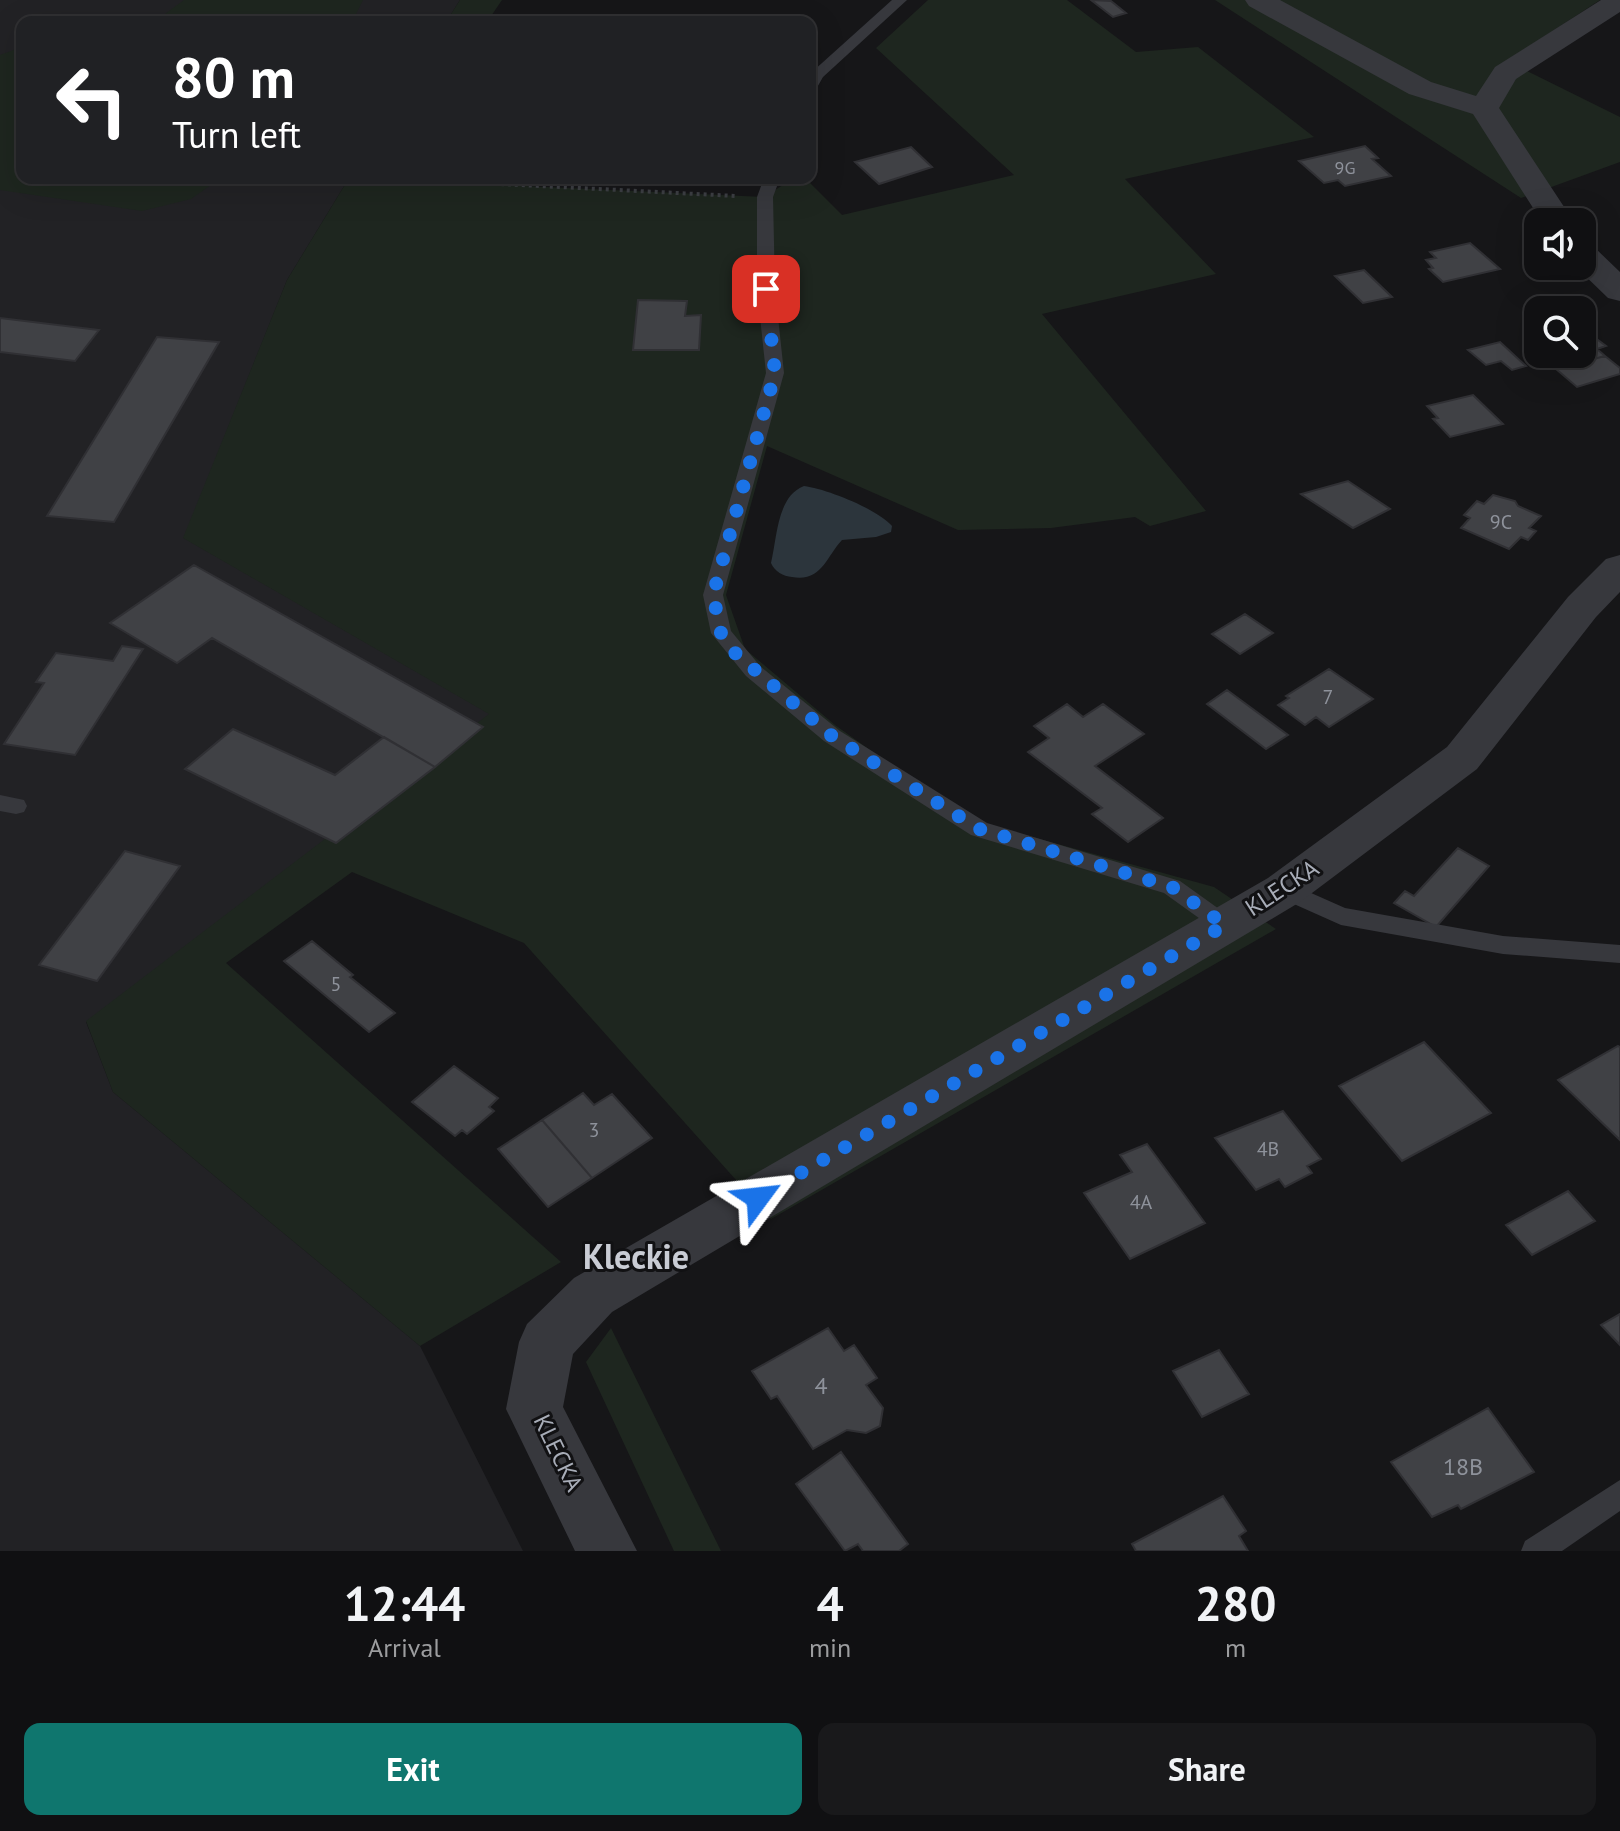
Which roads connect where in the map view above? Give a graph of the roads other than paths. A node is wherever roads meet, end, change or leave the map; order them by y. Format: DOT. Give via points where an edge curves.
graph roads {
  1 [pos="900,0"];
  2 [pos="1259,0"];
  3 [pos="1620,0"];
  4 [pos="816,77"];
  5 [pos="1484,108"];
  6 [pos="768,188"];
  7 [pos="1549,208"];
  8 [pos="1596,268"];
  9 [pos="1620,291"];
  10 [pos="1620,568"];
  11 [pos="1284,890"];
  12 [pos="1225,925"];
  13 [pos="1620,954"];
  14 [pos="1620,1494"];
  15 [pos="607,1551"];
  16 [pos="1536,1551"];
  1 -- 4 [label="lane"];
  2 -- 5 [label="street" via="1420,88"];
  3 -- 5 [label="street" via="1505,73"];
  5 -- 7 [label="street"];
  6 -- 12 [label="lane" via="766,289 775,373 713,595 721,633 753,671 832,736 979,829 1172,887"];
  8 -- 9 [label="street"];
  10 -- 11 [label="street, KLECKA" via="1582,607 1462,758"];
  11 -- 12 [label="street, KLECKA"];
  11 -- 13 [label="lane" via="1341,916 1503,945"];
  12 -- 15 [label="street, KLECKA" via="593,1295 547,1342 534,1409"];
  14 -- 16 [label="lane"];
}
